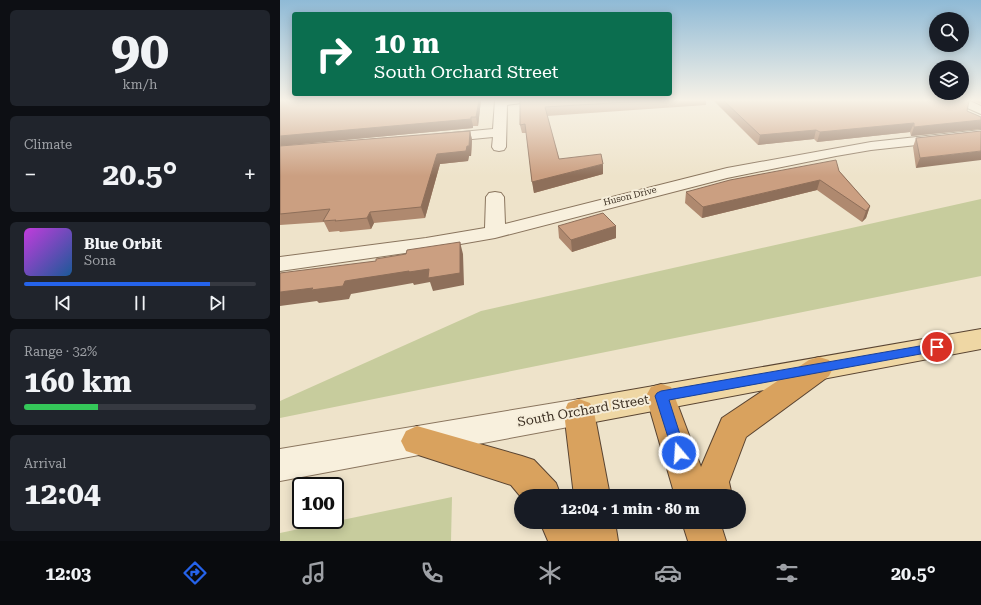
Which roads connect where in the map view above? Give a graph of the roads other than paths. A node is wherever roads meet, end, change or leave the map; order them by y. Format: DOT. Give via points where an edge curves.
graph roads {
  1 [pos="499,125"];
  2 [pos="499,132"];
  3 [pos="981,134"];
  4 [pos="427,139"];
  5 [pos="499,147"];
  6 [pos="495,197"];
  7 [pos="495,232"];
  8 [pos="280,264"];
  9 [pos="981,339"];
  10 [pos="819,368"];
  11 [pos="661,396"];
  12 [pos="579,412"];
  13 [pos="417,441"];
  14 [pos="280,465"];
  15 [pos="537,489"];
  16 [pos="591,489"];
  17 [pos="691,489"];
  18 [pos="713,489"];
  19 [pos="562,529"];
  20 [pos="597,529"];
  21 [pos="703,529"];
  22 [pos="719,529"];
  23 [pos="568,541"];
  24 [pos="599,541"];
  25 [pos="707,541"];
  26 [pos="721,541"];
  1 -- 2 [label="street"];
  2 -- 4 [label="street"];
  2 -- 5 [label="street"];
  3 -- 7 [label="street, Huson Drive" via="871,146 727,173"];
  6 -- 7 [label="street"];
  7 -- 8 [label="street, Huson Drive"];
  9 -- 10 [label="main road, South Orchard Street"];
  10 -- 11 [label="main road, South Orchard Street"];
  10 -- 18 [label="highway" via="733,428 712,482"];
  11 -- 12 [label="main road, South Orchard Street"];
  11 -- 17 [label="highway"];
  12 -- 13 [label="street, South Orchard Street"];
  12 -- 16 [label="highway"];
  13 -- 14 [label="street, South Orchard Street"];
  13 -- 15 [label="highway" via="522,472"];
  19 -- 23 [label="highway"];
  20 -- 24 [label="highway"];
  21 -- 25 [label="highway"];
  22 -- 26 [label="highway"];
}
